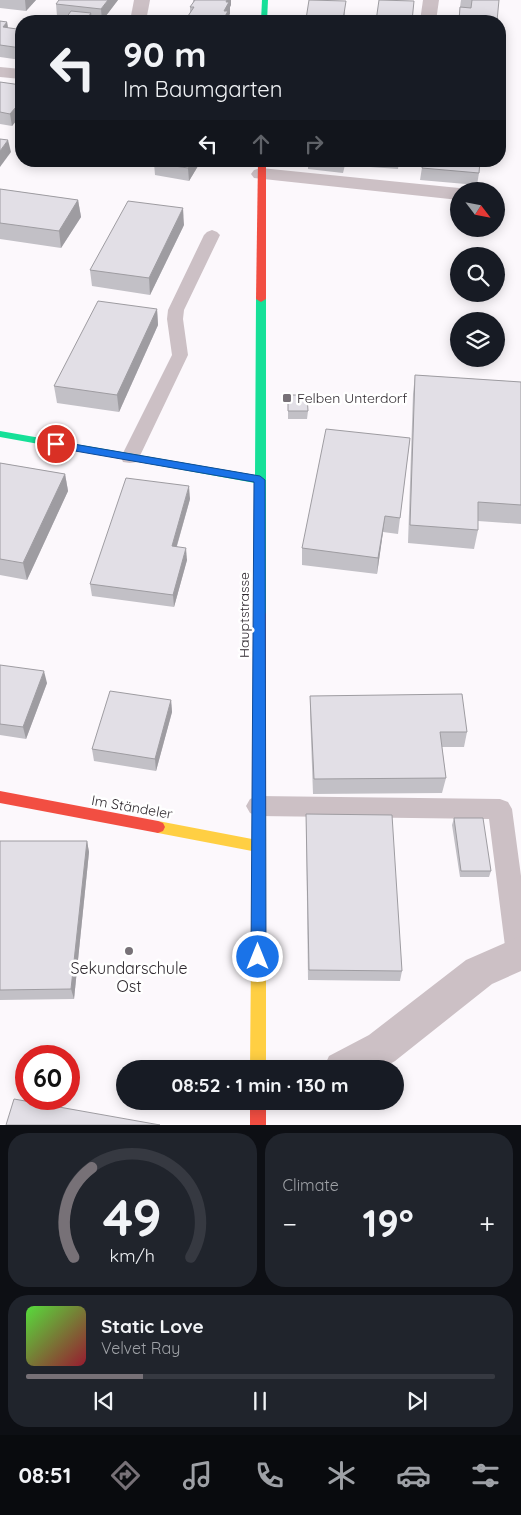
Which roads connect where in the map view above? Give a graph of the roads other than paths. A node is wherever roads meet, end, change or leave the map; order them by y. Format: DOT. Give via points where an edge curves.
graph roads {
  1 [pos="142,0"];
  2 [pos="265,0"];
  3 [pos="432,0"];
  4 [pos="139,15"];
  5 [pos="264,15"];
  6 [pos="429,15"];
  7 [pos="0,72"];
  8 [pos="15,73"];
  9 [pos="262,168"];
  10 [pos="450,193"];
  11 [pos="212,235"];
  12 [pos="0,434"];
  13 [pos="130,457"];
  14 [pos="260,480"];
  15 [pos="0,796"];
  16 [pos="258,806"];
  17 [pos="259,846"];
  18 [pos="520,954"];
  19 [pos="258,1060"];
  20 [pos="359,1060"];
  21 [pos="258,1110"];
  22 [pos="258,1125"];
  1 -- 4 [label="street"];
  2 -- 5 [label="main road"];
  3 -- 6 [label="street"];
  7 -- 8 [label="street"];
  9 -- 10 [label="street"];
  9 -- 14 [label="main road, Hauptstrasse"];
  11 -- 13 [label="lane" via="176,310 180,355"];
  12 -- 13 [label="main road"];
  13 -- 14 [label="main road"];
  14 -- 16 [label="main road, Hauptstrasse"];
  15 -- 17 [label="main road, Im Ständeler"];
  16 -- 17 [label="main road, Hauptstrasse"];
  16 -- 18 [label="lane" via="500,809"];
  17 -- 19 [label="main road, Hauptstrasse"];
  18 -- 20 [label="street" via="480,972 382,1048"];
  21 -- 22 [label="main road"];
}
